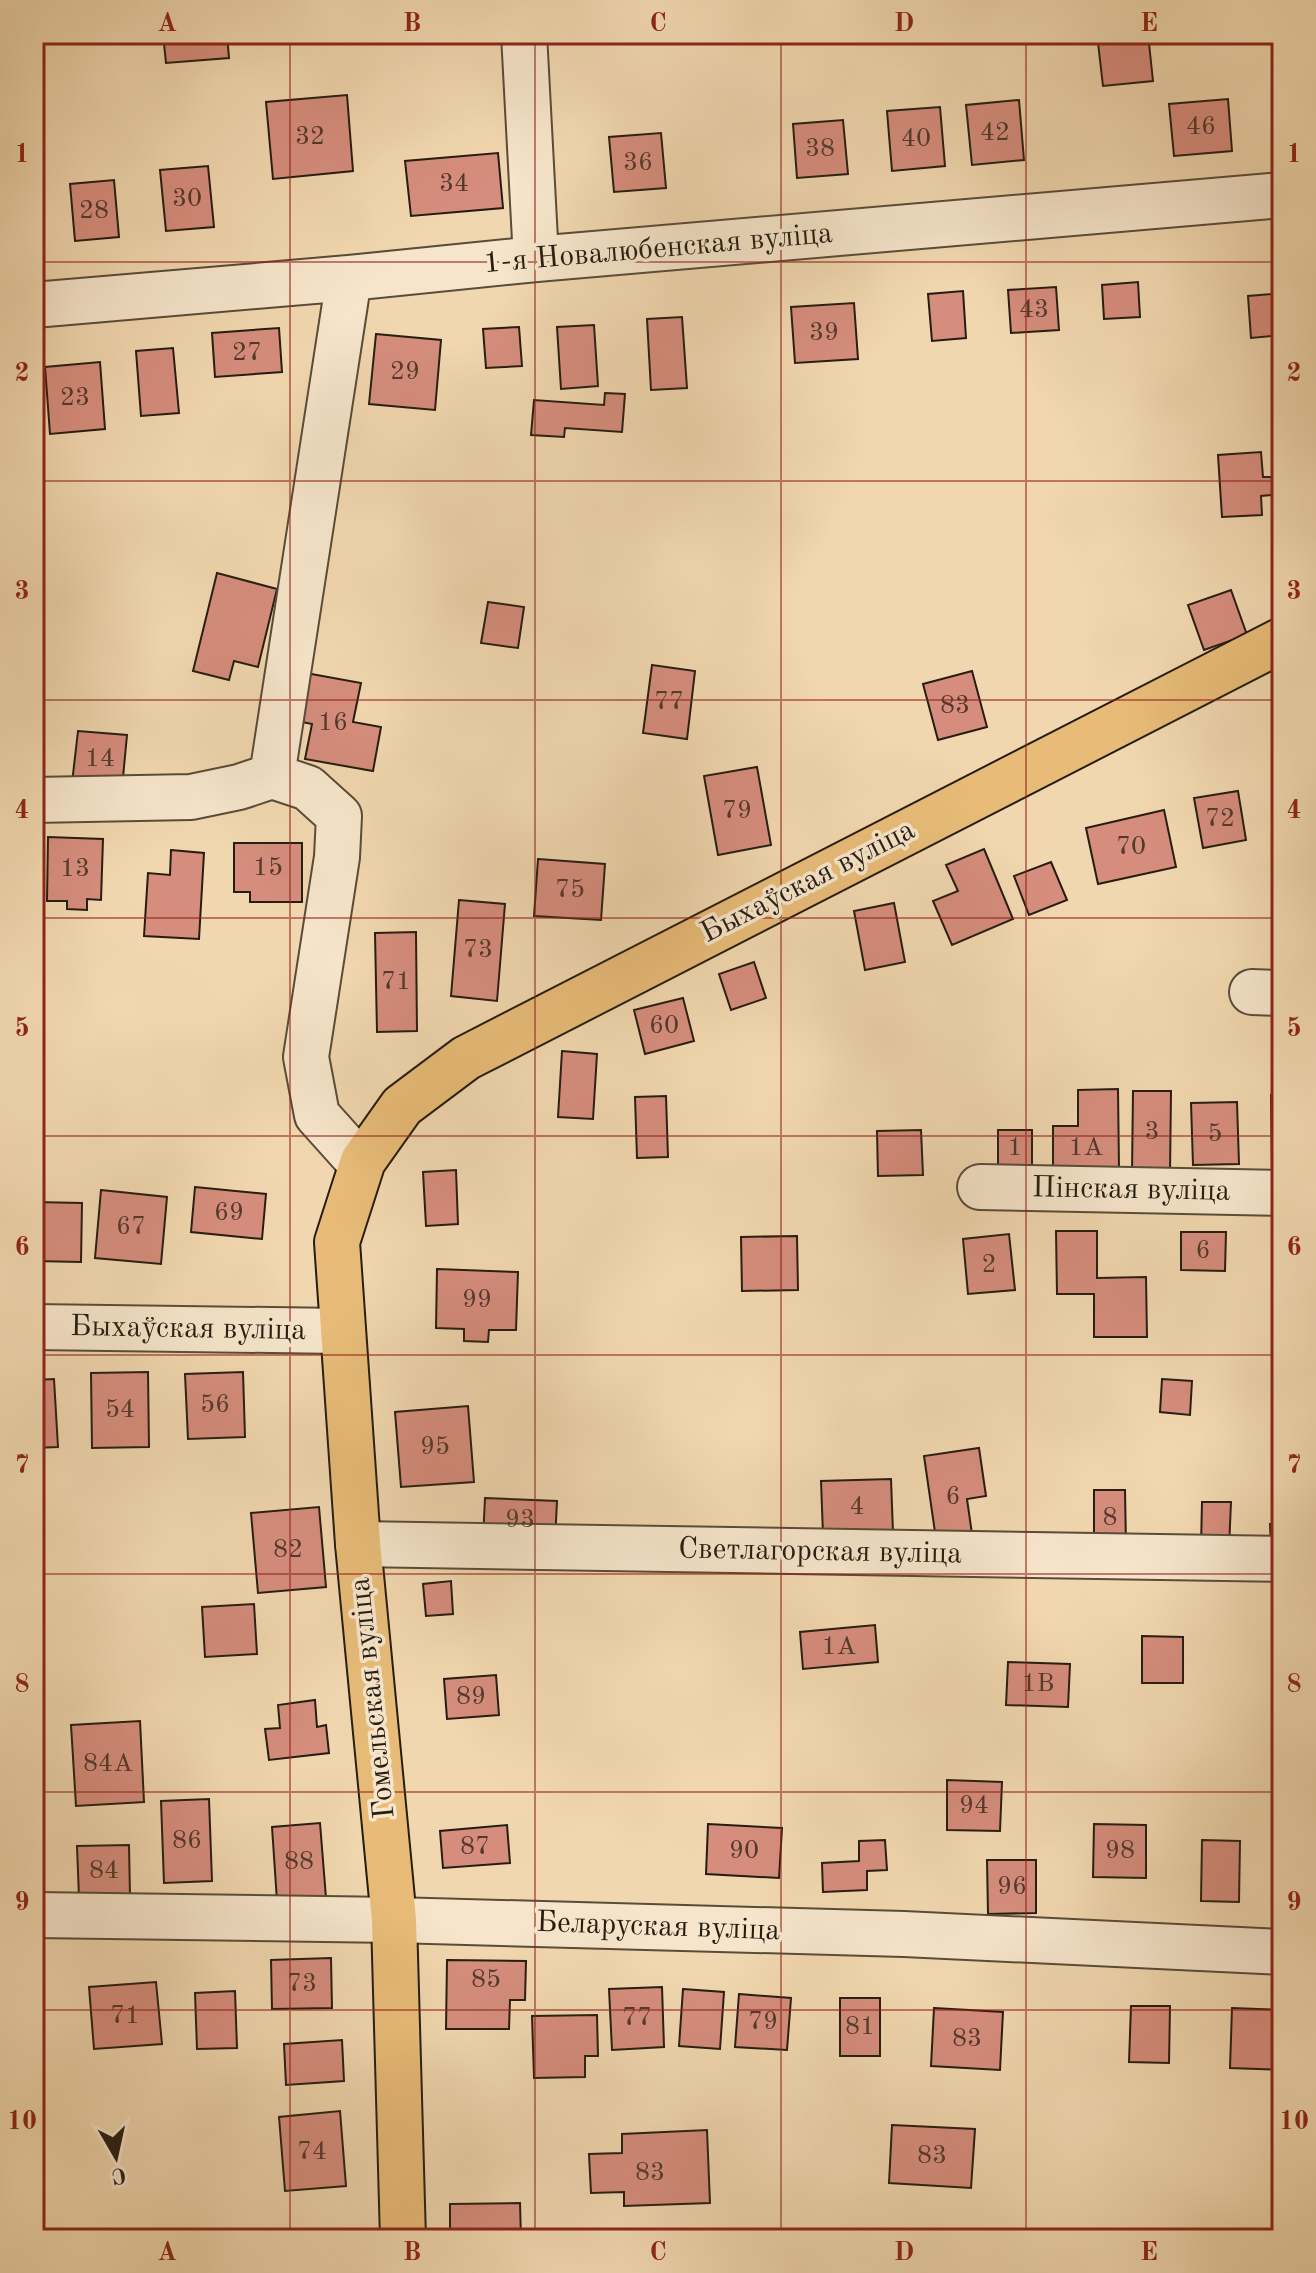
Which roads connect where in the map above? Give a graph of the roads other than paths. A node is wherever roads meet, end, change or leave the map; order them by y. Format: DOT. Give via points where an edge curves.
graph roads {
  1 [pos="524,34"];
  2 [pos="1282,195"];
  3 [pos="536,259"];
  4 [pos="349,278"];
  5 [pos="34,305"];
  6 [pos="1282,640"];
  7 [pos="272,776"];
  8 [pos="34,800"];
  9 [pos="362,1162"];
  10 [pos="980,1187"];
  11 [pos="1282,1193"];
  12 [pos="34,1327"];
  13 [pos="342,1331"];
  14 [pos="358,1544"];
  15 [pos="1282,1559"];
  16 [pos="34,1915"];
  17 [pos="394,1920"];
  18 [pos="1282,1952"];
  19 [pos="403,2239"];
  1 -- 3 [label="street"];
  2 -- 3 [label="street, 1-я Новалюбенская вуліца"];
  3 -- 4 [label="street, 1-я Новалюбенская вуліца"];
  4 -- 5 [label="street, 1-я Новалюбенская вуліца"];
  4 -- 7 [label="street"];
  6 -- 9 [label="main road, Быхаўская вуліца" via="466,1058 402,1106"];
  7 -- 8 [label="street" via="191,797"];
  7 -- 9 [label="street" via="308,788 339,816 306,1057 317,1115"];
  9 -- 13 [label="main road, Гомельская вуліца" via="337,1242"];
  10 -- 11 [label="street, Пінская вуліца"];
  12 -- 13 [label="street, Быхаўская вуліца"];
  13 -- 14 [label="main road, Гомельская вуліца"];
  14 -- 15 [label="street, Светлагорская вуліца"];
  14 -- 17 [label="main road, Гомельская вуліца"];
  16 -- 17 [label="street, Беларуская вуліца"];
  17 -- 18 [label="street, Беларуская вуліца" via="904,1934"];
  17 -- 19 [label="main road, Гомельская вуліца"];
}
